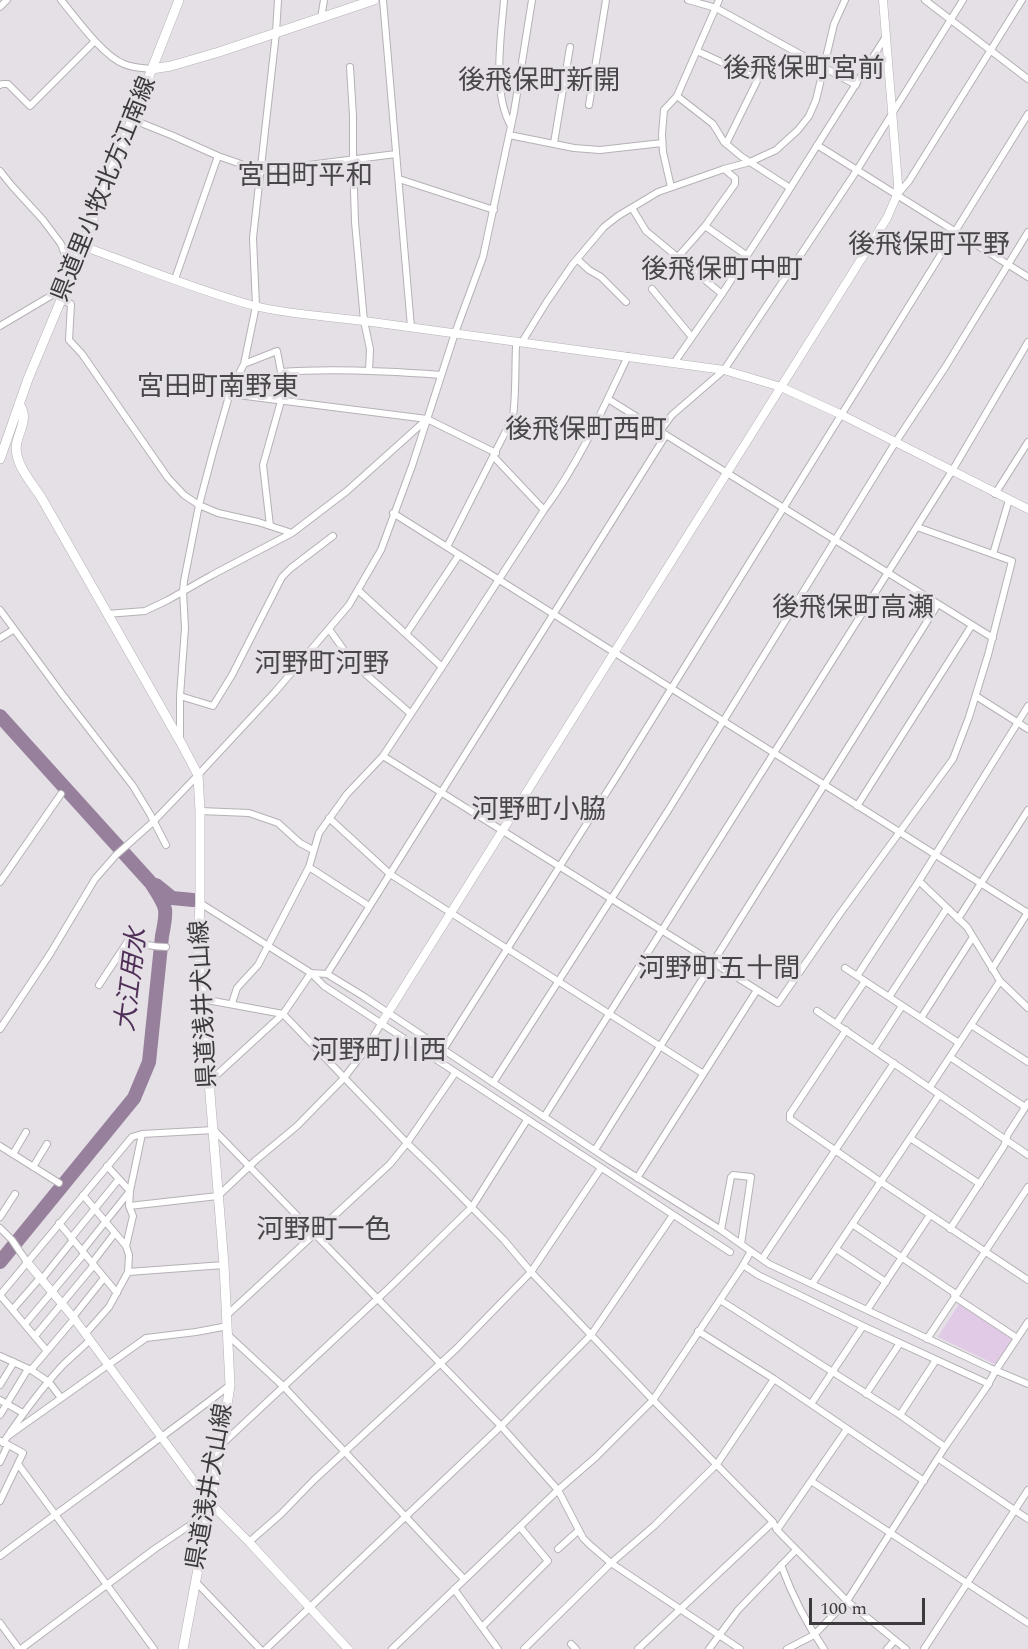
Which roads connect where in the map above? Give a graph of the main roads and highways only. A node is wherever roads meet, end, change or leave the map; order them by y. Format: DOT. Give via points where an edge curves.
graph roads {
  1 [pos="179,0"];
  2 [pos="374,0"];
  3 [pos="152,69"];
  4 [pos="19,404"];
  5 [pos="0,459"];
  6 [pos="183,1649"];
  1 -- 3 [label="main road"];
  2 -- 3 [label="main road, 県道里小牧北方江南線" via="210,55"];
  3 -- 4 [label="main road, 県道里小牧北方江南線"];
  4 -- 5 [label="main road, 県道里小牧北方江南線"];
  4 -- 6 [label="main road, 県道浅井犬山線" via="24,417 16,444 20,463 198,776 198,947 228,1315 230,1385"];
}
